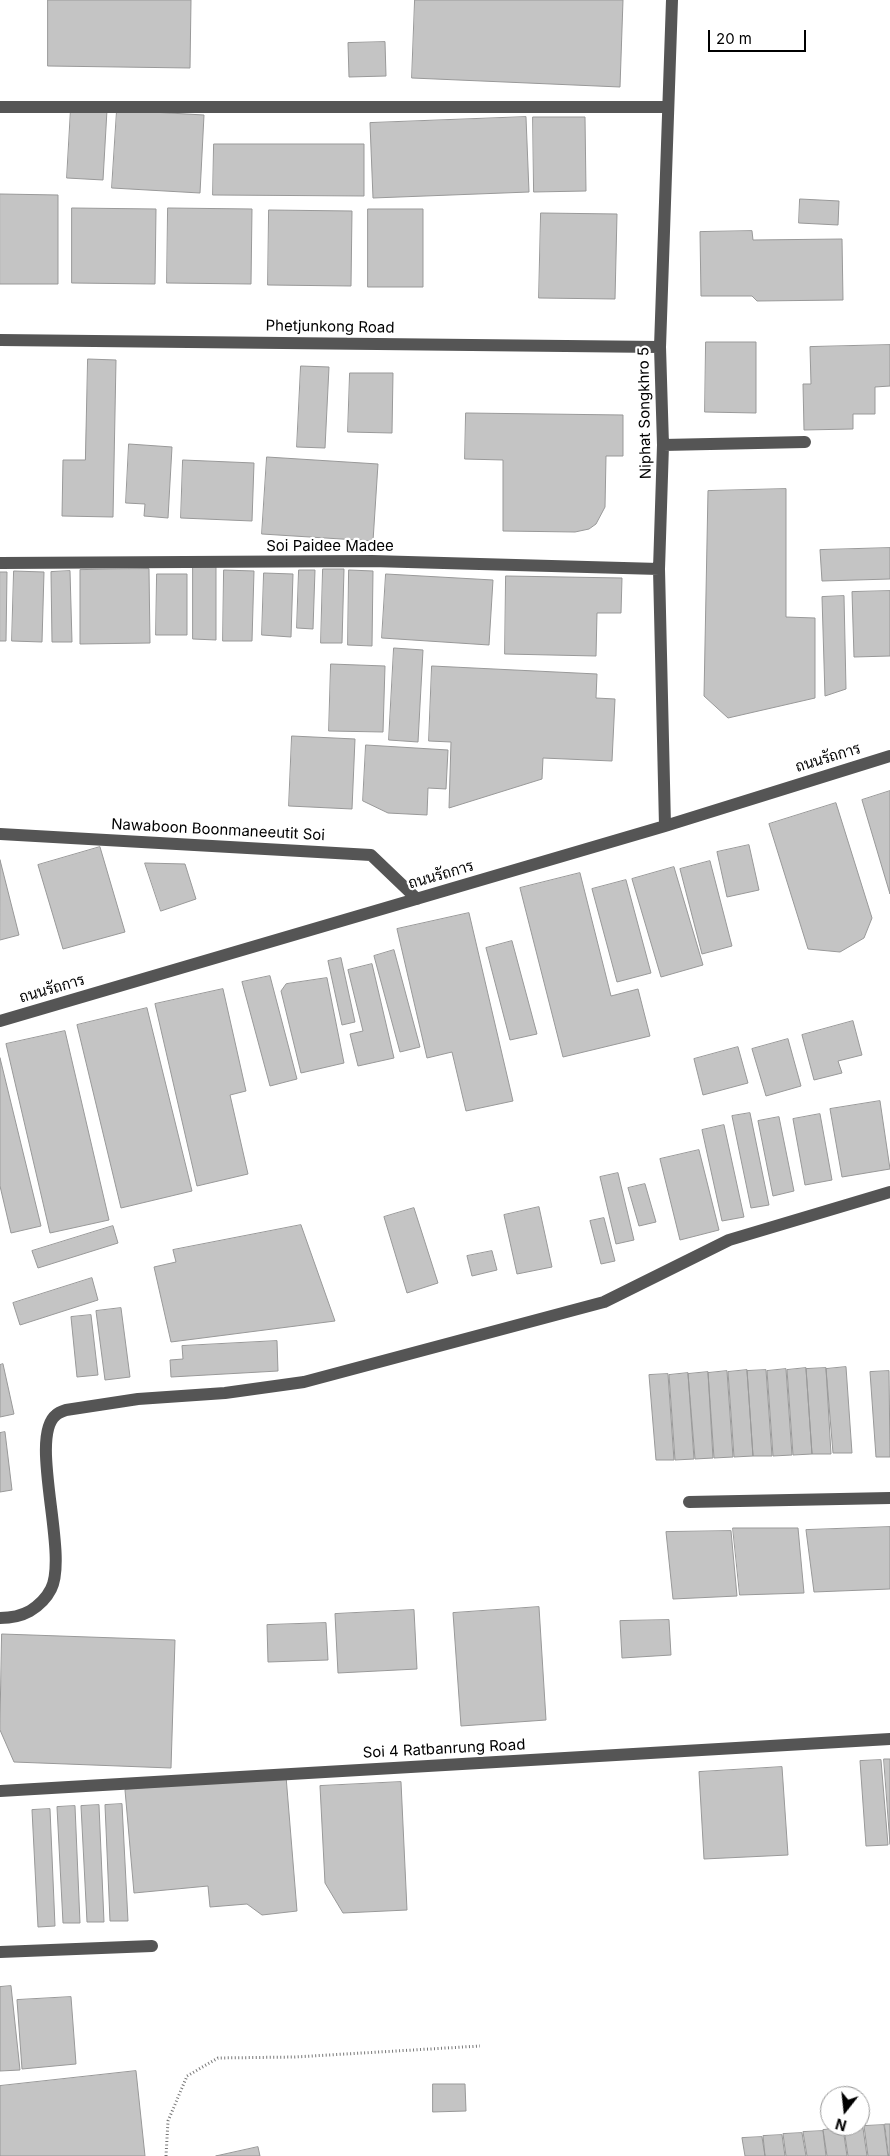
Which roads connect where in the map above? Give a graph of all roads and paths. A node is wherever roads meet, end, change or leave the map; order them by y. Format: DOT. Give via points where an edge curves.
graph roads {
  1 [pos="672,0"];
  2 [pos="0,107"];
  3 [pos="668,107"];
  4 [pos="0,340"];
  5 [pos="660,346"];
  6 [pos="805,442"];
  7 [pos="663,445"];
  8 [pos="0,564"];
  9 [pos="659,569"];
  10 [pos="890,756"];
  11 [pos="666,826"];
  12 [pos="0,834"];
  13 [pos="416,899"];
  14 [pos="0,1021"];
  15 [pos="890,1192"];
  16 [pos="890,1498"];
  17 [pos="689,1502"];
  18 [pos="0,1618"];
  19 [pos="890,1739"];
  20 [pos="0,1791"];
  21 [pos="152,1946"];
  22 [pos="0,1952"];
  23 [pos="480,2046"];
  24 [pos="166,2156"];
  1 -- 3 [label="street, Niphat Songkhro 5"];
  2 -- 3 [label="street"];
  3 -- 5 [label="street, Niphat Songkhro 5"];
  4 -- 5 [label="street, Phetjunkong Road"];
  5 -- 7 [label="street, Niphat Songkhro 5"];
  6 -- 7 [label="street"];
  7 -- 9 [label="street, Niphat Songkhro 5"];
  8 -- 9 [label="street, Soi Paidee Madee" via="372,561"];
  9 -- 11 [label="street, Niphat Songkhro 5"];
  10 -- 11 [label="street, ถนนรัถการ"];
  11 -- 13 [label="street, ถนนรัถการ"];
  12 -- 13 [label="street, Nawaboon Boonmaneeutit Soi" via="371,855"];
  13 -- 14 [label="street, ถนนรัถการ"];
  15 -- 18 [label="street" via="729,1240 604,1302 304,1382 225,1393 138,1399 66,1410 55,1415 49,1425 47,1443 55,1557 52,1588 38,1606 24,1614"];
  16 -- 17 [label="street"];
  19 -- 20 [label="street, Soi 4 Ratbanrung Road"];
  21 -- 22 [label="street"];
  23 -- 24 [label="path" via="295,2057 218,2058 187,2076 168,2121"];
}
